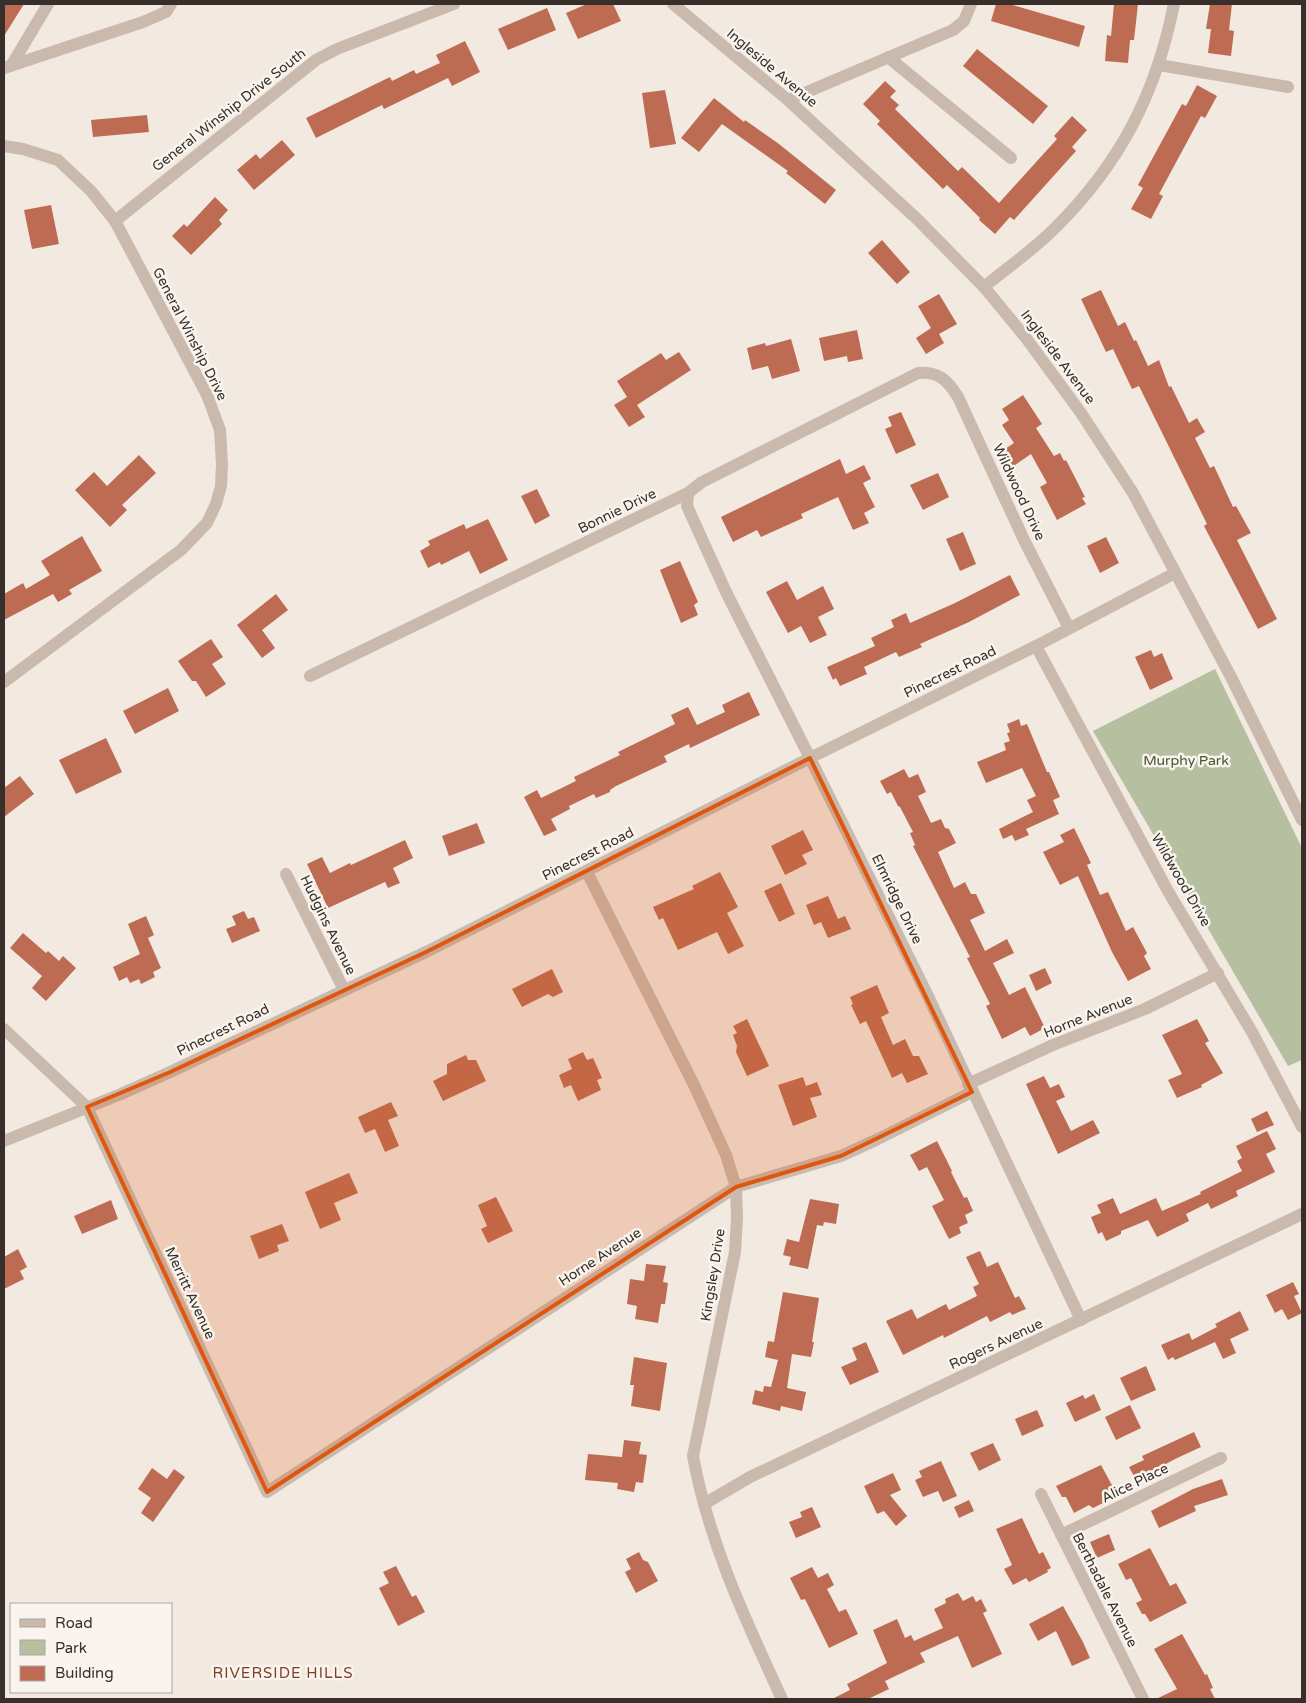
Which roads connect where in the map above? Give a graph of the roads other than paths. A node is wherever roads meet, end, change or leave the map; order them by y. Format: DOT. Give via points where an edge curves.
graph roads {
  1 [pos="48,4"];
  2 [pos="171,4"];
  3 [pos="454,4"];
  4 [pos="673,4"];
  5 [pos="970,4"];
  6 [pos="1174,4"];
  7 [pos="888,57"];
  8 [pos="1159,66"];
  9 [pos="7,67"];
  10 [pos="1288,87"];
  11 [pos="788,100"];
  12 [pos="4,146"];
  13 [pos="1011,158"];
  14 [pos="115,220"];
  15 [pos="984,288"];
  16 [pos="934,374"];
  17 [pos="688,493"];
  18 [pos="1175,572"];
  19 [pos="1069,628"];
  20 [pos="1036,646"];
  21 [pos="310,676"];
  22 [pos="4,682"];
  23 [pos="810,758"];
  24 [pos="1302,820"];
  25 [pos="587,872"];
  26 [pos="286,874"];
  27 [pos="1218,973"];
  28 [pos="344,990"];
  29 [pos="4,1029"];
  30 [pos="970,1088"];
  31 [pos="87,1107"];
  32 [pos="1302,1127"];
  33 [pos="4,1141"];
  34 [pos="736,1187"];
  35 [pos="1302,1214"];
  36 [pos="1081,1320"];
  37 [pos="1222,1458"];
  38 [pos="267,1492"];
  39 [pos="1040,1494"];
  40 [pos="704,1504"];
  41 [pos="1061,1535"];
  42 [pos="782,1699"];
  43 [pos="1143,1699"];
  1 -- 9 [label="street"];
  2 -- 9 [label="street" via="166,12 143,22"];
  3 -- 14 [label="street, General Winship Drive South" via="316,60"];
  4 -- 11 [label="street, Ingleside Avenue"];
  5 -- 7 [label="street" via="964,21 953,30"];
  6 -- 8 [label="street"];
  7 -- 11 [label="street"];
  7 -- 13 [label="street"];
  8 -- 10 [label="street"];
  8 -- 15 [label="street" via="1122,146 1106,169 1053,230"];
  11 -- 15 [label="street, Ingleside Avenue" via="917,218"];
  12 -- 14 [label="street, General Winship Drive" via="58,160 91,191"];
  14 -- 22 [label="street, General Winship Drive" via="207,395 220,430 221,486 207,523 181,550"];
  15 -- 18 [label="street, Ingleside Avenue" via="1026,338 1081,413 1133,494"];
  16 -- 17 [label="street, Bonnie Drive" via="918,372 702,482"];
  16 -- 19 [label="street, Wildwood Drive" via="949,383 958,397"];
  17 -- 21 [label="street, Bonnie Drive"];
  17 -- 23 [label="street, Elmridge Drive" via="687,506 726,592"];
  18 -- 19 [label="street, Pinecrest Road"];
  18 -- 24 [label="street, Ingleside Avenue"];
  19 -- 20 [label="street, Pinecrest Road"];
  20 -- 23 [label="street, Pinecrest Road"];
  20 -- 27 [label="street, Wildwood Drive" via="1170,893"];
  23 -- 25 [label="street, Pinecrest Road"];
  23 -- 30 [label="street, Elmridge Drive"];
  25 -- 28 [label="street, Pinecrest Road"];
  25 -- 34 [label="street, Kingsley Drive" via="698,1093 726,1155"];
  26 -- 28 [label="street, Hudgins Avenue"];
  27 -- 30 [label="street, Horne Avenue" via="1145,1009 1053,1045"];
  27 -- 32 [label="street, Wildwood Drive"];
  28 -- 31 [label="street, Pinecrest Road" via="168,1073"];
  29 -- 31 [label="street"];
  30 -- 34 [label="street, Horne Avenue" via="841,1156"];
  30 -- 36 [label="street, Elmridge Drive"];
  31 -- 33 [label="street, Pinecrest Road"];
  31 -- 38 [label="street, Merritt Avenue"];
  34 -- 38 [label="street, Horne Avenue"];
  34 -- 40 [label="street, Kingsley Drive" via="735,1252 693,1456"];
  35 -- 36 [label="street, Rogers Avenue"];
  36 -- 40 [label="street, Rogers Avenue" via="750,1478"];
  37 -- 41 [label="street, Alice Place"];
  39 -- 41 [label="street, Berthadale Avenue"];
  40 -- 42 [label="street, Kingsley Drive" via="734,1595"];
  41 -- 43 [label="street, Berthadale Avenue"];
}
